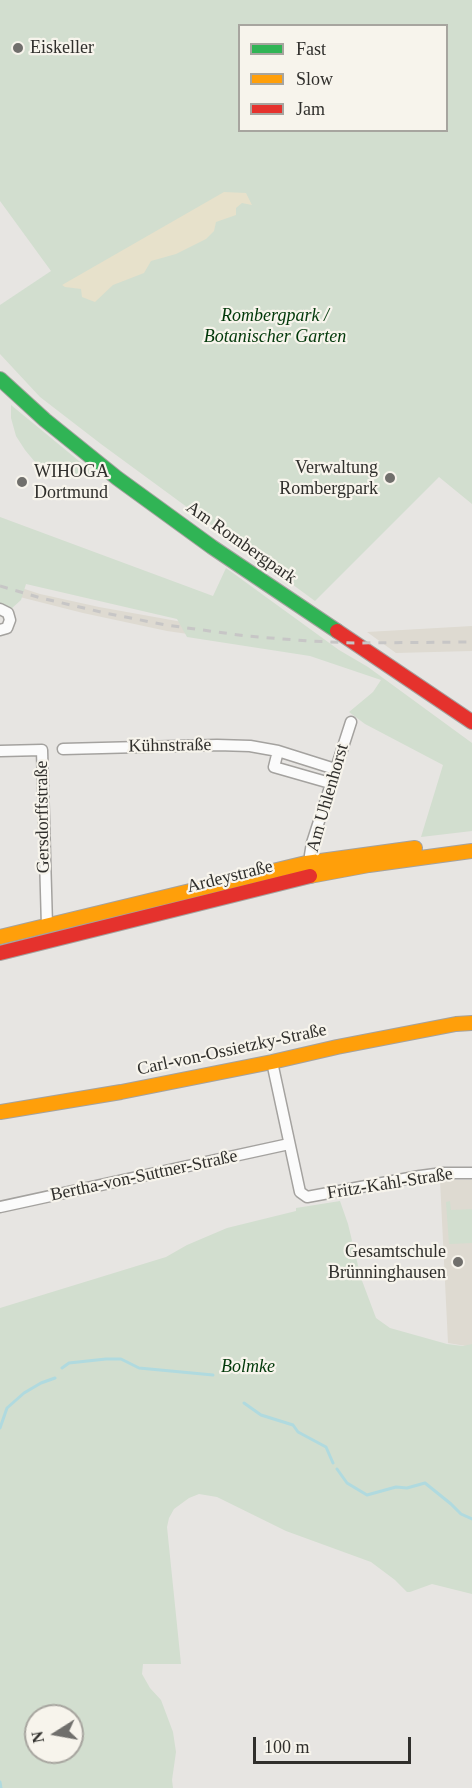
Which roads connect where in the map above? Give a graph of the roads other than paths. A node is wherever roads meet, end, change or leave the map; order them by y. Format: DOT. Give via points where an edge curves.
graph roads {
  1 [pos="0,379"];
  2 [pos="0,609"];
  3 [pos="0,630"];
  4 [pos="351,722"];
  5 [pos="472,722"];
  6 [pos="63,749"];
  7 [pos="0,751"];
  8 [pos="278,751"];
  9 [pos="335,769"];
  10 [pos="330,783"];
  11 [pos="472,842"];
  12 [pos="472,851"];
  13 [pos="312,869"];
  14 [pos="47,926"];
  15 [pos="0,937"];
  16 [pos="0,953"];
  17 [pos="472,1023"];
  18 [pos="272,1062"];
  19 [pos="0,1112"];
  20 [pos="289,1144"];
  21 [pos="472,1173"];
  22 [pos="0,1208"];
  1 -- 5 [label="main road, Am Rombergpark" via="117,478 212,547"];
  2 -- 3 [label="street" via="8,613 10,620 7,628"];
  4 -- 9 [label="street, Am Uhlenhorst"];
  6 -- 8 [label="street, Kühnstraße" via="217,745"];
  7 -- 14 [label="street, Gersdorffstraße" via="42,750"];
  8 -- 9 [label="street, Kühnstraße"];
  8 -- 10 [label="street" via="274,767"];
  9 -- 10 [label="street, Am Uhlenhorst"];
  10 -- 13 [label="street, Am Uhlenhorst" via="312,843"];
  11 -- 13 [label="main road, Ardeystraße" via="366,854"];
  12 -- 13 [label="main road, Ardeystraße"];
  13 -- 14 [label="main road, Ardeystraße"];
  13 -- 16 [label="main road, Ardeystraße"];
  14 -- 15 [label="main road, Ardeystraße"];
  17 -- 18 [label="main road, Carl-von-Ossietzky-Straße"];
  18 -- 19 [label="main road, Carl-von-Ossietzky-Straße"];
  18 -- 20 [label="street"];
  20 -- 21 [label="street, Fritz-Kahl-Straße" via="300,1191 308,1197 420,1176"];
  20 -- 22 [label="street, Bertha-von-Suttner-Straße"];
}
